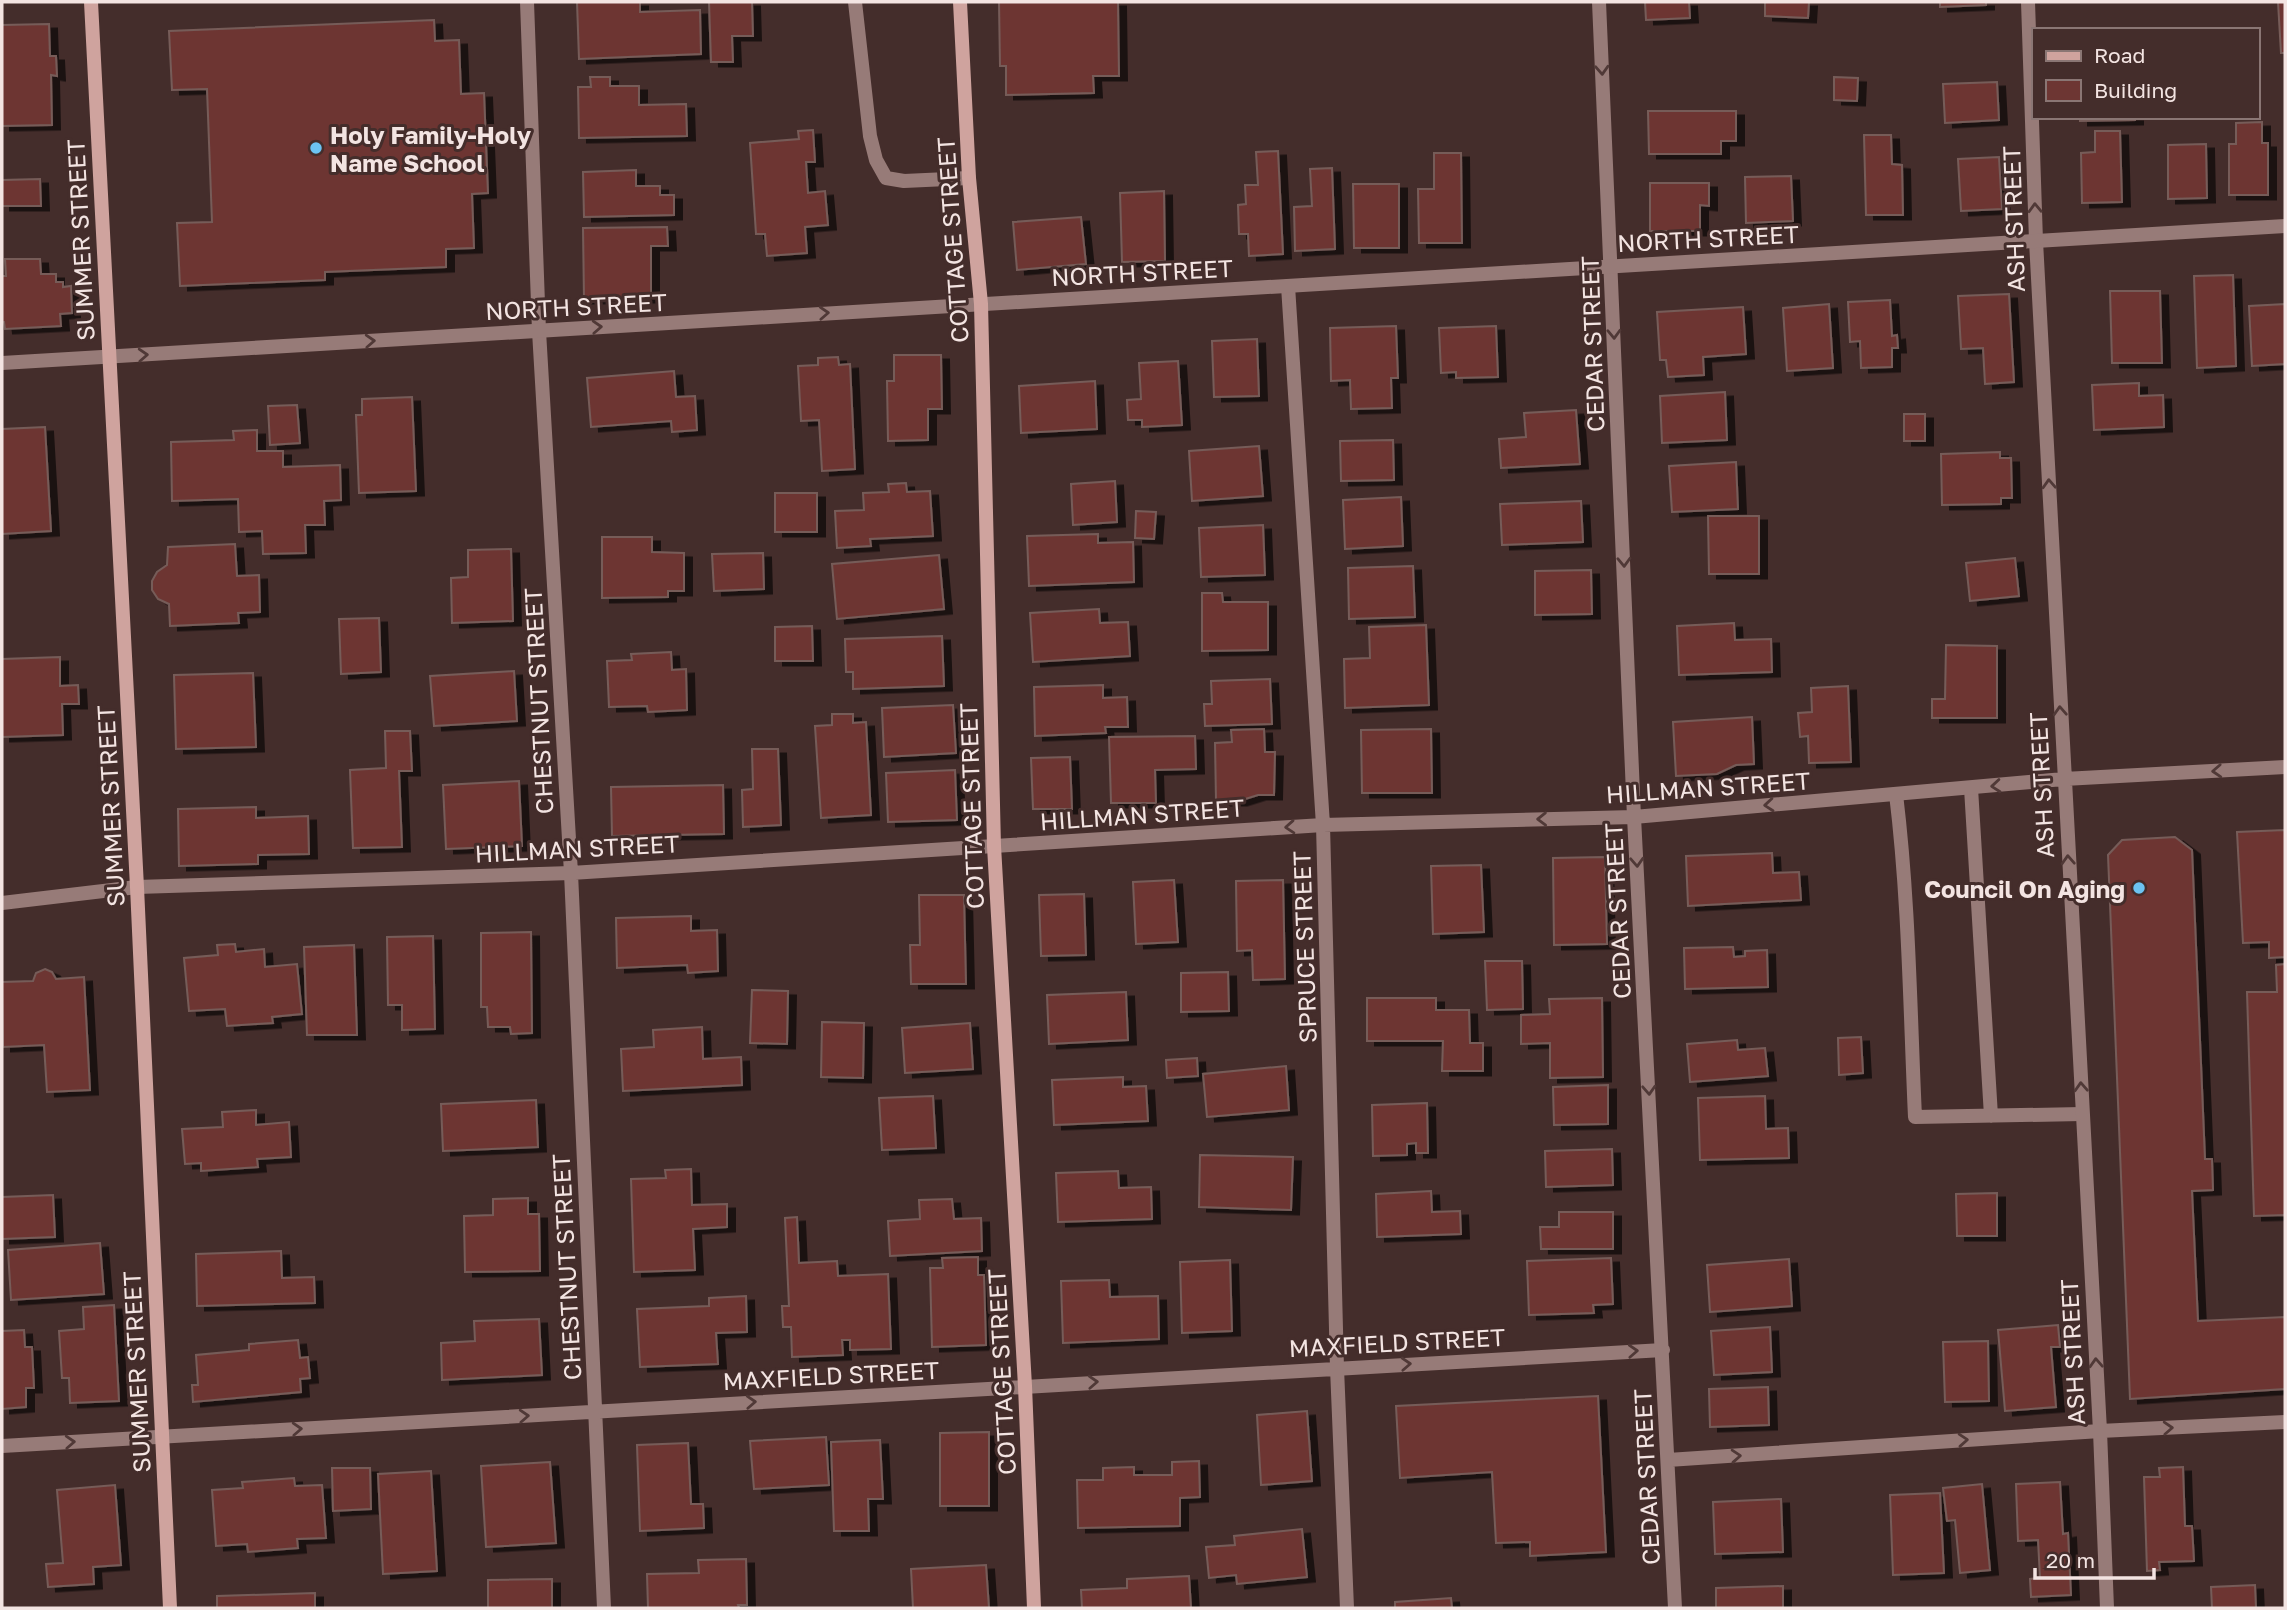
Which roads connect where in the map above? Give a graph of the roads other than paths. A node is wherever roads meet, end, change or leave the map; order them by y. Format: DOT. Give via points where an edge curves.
graph roads {
  1 [pos="91,2"];
  2 [pos="527,2"];
  3 [pos="855,2"];
  4 [pos="960,2"];
  5 [pos="1599,2"];
  6 [pos="2028,2"];
  7 [pos="969,178"];
  8 [pos="2285,226"];
  9 [pos="2036,241"];
  10 [pos="1612,266"];
  11 [pos="1288,286"];
  12 [pos="981,304"];
  13 [pos="539,331"];
  14 [pos="108,357"];
  15 [pos="2,363"];
  16 [pos="2285,767"];
  17 [pos="2064,779"];
  18 [pos="1971,788"];
  19 [pos="1896,794"];
  20 [pos="1634,817"];
  21 [pos="1323,825"];
  22 [pos="994,846"];
  23 [pos="571,873"];
  24 [pos="137,887"];
  25 [pos="2,903"];
  26 [pos="2082,1114"];
  27 [pos="1992,1116"];
  28 [pos="1663,1350"];
  29 [pos="1337,1368"];
  30 [pos="1025,1386"];
  31 [pos="595,1412"];
  32 [pos="2285,1422"];
  33 [pos="2100,1431"];
  34 [pos="161,1437"];
  35 [pos="2,1446"];
  36 [pos="1668,1460"];
  37 [pos="170,1608"];
  38 [pos="604,1608"];
  39 [pos="1034,1608"];
  40 [pos="1347,1608"];
  41 [pos="1675,1608"];
  42 [pos="2107,1608"];
  1 -- 14 [label="main road, SUMMER STREET"];
  2 -- 13 [label="street, CHESTNUT STREET"];
  3 -- 7 [label="street" via="870,136 886,178"];
  4 -- 7 [label="main road, COTTAGE STREET"];
  5 -- 10 [label="street, CEDAR STREET, one-way"];
  9 -- 6 [label="street, ASH STREET, one-way"];
  7 -- 12 [label="main road, COTTAGE STREET"];
  8 -- 9 [label="street, NORTH STREET"];
  9 -- 10 [label="street, NORTH STREET"];
  17 -- 9 [label="street, ASH STREET, one-way"];
  10 -- 11 [label="street, NORTH STREET"];
  10 -- 20 [label="street, CEDAR STREET, one-way"];
  11 -- 12 [label="street, NORTH STREET"];
  11 -- 21 [label="street, SPRUCE STREET"];
  13 -- 12 [label="street, NORTH STREET, one-way"];
  12 -- 22 [label="main road, COTTAGE STREET"];
  14 -- 13 [label="street, NORTH STREET, one-way"];
  13 -- 23 [label="street, CHESTNUT STREET"];
  14 -- 15 [label="street, NORTH STREET"];
  14 -- 24 [label="main road, SUMMER STREET"];
  16 -- 17 [label="street, HILLMAN STREET, one-way"];
  17 -- 18 [label="street, HILLMAN STREET, one-way"];
  26 -- 17 [label="street, ASH STREET, one-way"];
  18 -- 19 [label="street, HILLMAN STREET"];
  18 -- 27 [label="street"];
  19 -- 20 [label="street, HILLMAN STREET, one-way"];
  19 -- 27 [label="street" via="1915,1118"];
  20 -- 21 [label="street, HILLMAN STREET, one-way"];
  20 -- 28 [label="street, CEDAR STREET, one-way"];
  21 -- 22 [label="street, HILLMAN STREET, one-way"];
  21 -- 29 [label="street, SPRUCE STREET"];
  22 -- 23 [label="street, HILLMAN STREET"];
  22 -- 30 [label="main road, COTTAGE STREET"];
  23 -- 24 [label="street, HILLMAN STREET"];
  23 -- 31 [label="street, CHESTNUT STREET"];
  24 -- 25 [label="street, HILLMAN STREET"];
  24 -- 34 [label="main road, SUMMER STREET"];
  26 -- 27 [label="street"];
  33 -- 26 [label="street, ASH STREET, one-way"];
  29 -- 28 [label="street, MAXFIELD STREET, one-way"];
  28 -- 36 [label="street, CEDAR STREET"];
  30 -- 29 [label="street, MAXFIELD STREET, one-way"];
  29 -- 40 [label="street, SPRUCE STREET"];
  31 -- 30 [label="street, MAXFIELD STREET, one-way"];
  30 -- 39 [label="main road, COTTAGE STREET"];
  34 -- 31 [label="street, MAXFIELD STREET, one-way"];
  31 -- 38 [label="street, CHESTNUT STREET"];
  33 -- 32 [label="street, one-way"];
  36 -- 33 [label="street, one-way"];
  33 -- 42 [label="street, ASH STREET"];
  35 -- 34 [label="street, MAXFIELD STREET, one-way"];
  34 -- 37 [label="main road, SUMMER STREET"];
  36 -- 41 [label="street, CEDAR STREET"];
}
